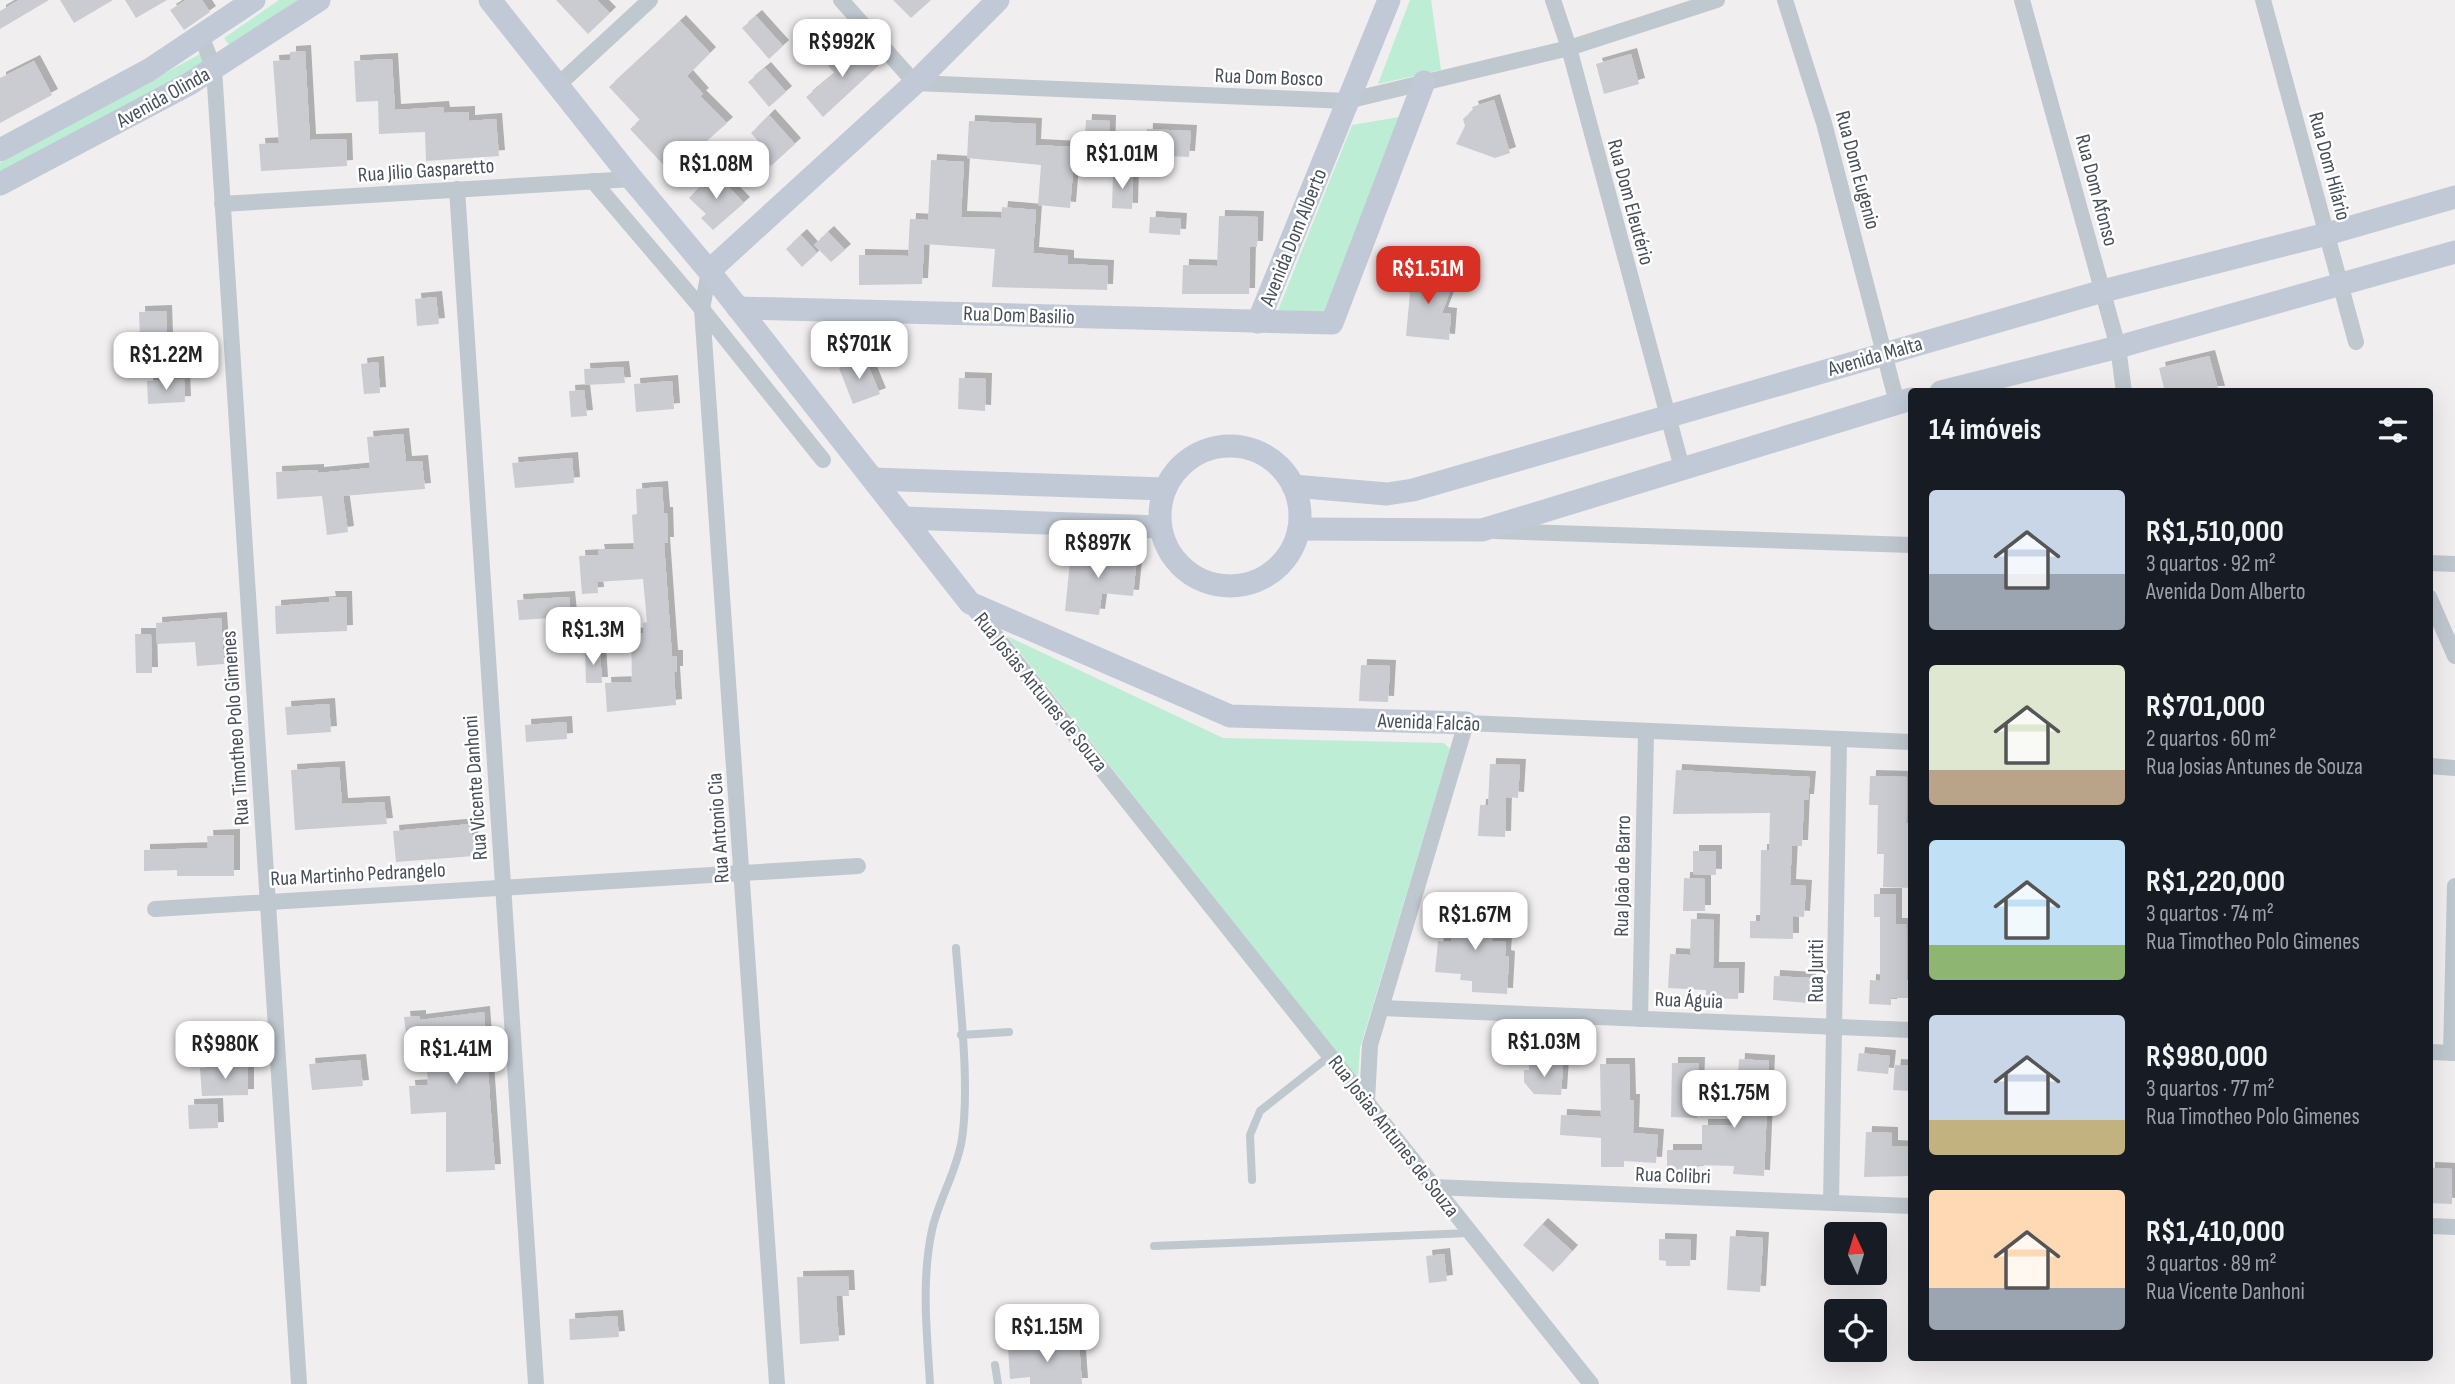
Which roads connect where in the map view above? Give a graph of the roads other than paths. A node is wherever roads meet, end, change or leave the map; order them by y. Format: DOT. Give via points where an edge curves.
graph roads {
  1 [pos="319,0"];
  2 [pos="490,0"];
  3 [pos="650,0"];
  4 [pos="841,0"];
  5 [pos="998,0"];
  6 [pos="1389,0"];
  7 [pos="1553,0"];
  8 [pos="1717,0"];
  9 [pos="1785,0"];
  10 [pos="2022,0"];
  11 [pos="2263,0"];
  12 [pos="245,3"];
  13 [pos="202,38"];
  14 [pos="1569,48"];
  15 [pos="214,69"];
  16 [pos="915,82"];
  17 [pos="1424,82"];
  18 [pos="558,85"];
  19 [pos="1347,101"];
  20 [pos="0,150"];
  21 [pos="632,179"];
  22 [pos="593,181"];
  23 [pos="0,184"];
  24 [pos="457,189"];
  25 [pos="2455,197"];
  26 [pos="222,204"];
  27 [pos="2327,234"];
  28 [pos="2455,252"];
  29 [pos="709,271"];
  30 [pos="2340,284"];
  31 [pos="2103,291"];
  32 [pos="738,308"];
  33 [pos="702,309"];
  34 [pos="1258,322"];
  35 [pos="2356,342"];
  36 [pos="2118,347"];
  37 [pos="1884,354"];
  38 [pos="1957,388"];
  39 [pos="2123,388"];
  40 [pos="1904,401"];
  41 [pos="1666,416"];
  42 [pos="823,460"];
  43 [pos="1682,468"];
  44 [pos="873,479"];
  45 [pos="1293,486"];
  46 [pos="1165,489"];
  47 [pos="903,518"];
  48 [pos="1160,527"];
  49 [pos="1299,528"];
  50 [pos="1482,530"];
  51 [pos="1908,545"];
  52 [pos="2433,563"];
  53 [pos="2455,564"];
  54 [pos="970,603"];
  55 [pos="2433,606"];
  56 [pos="2455,656"];
  57 [pos="1466,723"];
  58 [pos="1646,733"];
  59 [pos="1839,740"];
  60 [pos="1908,742"];
  61 [pos="2433,766"];
  62 [pos="2455,768"];
  63 [pos="858,866"];
  64 [pos="742,873"];
  65 [pos="2455,886"];
  66 [pos="502,887"];
  67 [pos="267,901"];
  68 [pos="155,909"];
  69 [pos="956,948"];
  70 [pos="1381,1008"];
  71 [pos="1640,1019"];
  72 [pos="1836,1027"];
  73 [pos="1908,1030"];
  74 [pos="1009,1032"];
  75 [pos="961,1035"];
  76 [pos="2433,1052"];
  77 [pos="2453,1053"];
  78 [pos="1331,1055"];
  79 [pos="1367,1101"];
  80 [pos="1252,1180"];
  81 [pos="1433,1187"];
  82 [pos="1831,1202"];
  83 [pos="1908,1206"];
  84 [pos="2433,1226"];
  85 [pos="2455,1227"];
  86 [pos="1470,1233"];
  87 [pos="1154,1246"];
  88 [pos="995,1365"];
  89 [pos="299,1384"];
  90 [pos="536,1384"];
  91 [pos="777,1384"];
  92 [pos="930,1384"];
  93 [pos="998,1384"];
  94 [pos="1591,1384"];
  1 -- 15 [label="street, Avenida Olinda"];
  2 -- 18 [label="street, Rua Josias Antunes de Souza"];
  3 -- 18 [label="street"];
  4 -- 16 [label="street"];
  5 -- 16 [label="street"];
  6 -- 19 [label="street, Avenida Dom Alberto"];
  7 -- 14 [label="street, Rua Dom Eleutério"];
  8 -- 14 [label="street, Rua Dom Bosco"];
  9 -- 37 [label="street, Rua Dom Eugenio" via="1824,123"];
  10 -- 31 [label="street, Rua Dom Afonso"];
  11 -- 27 [label="street, Rua Dom Hilário"];
  12 -- 13 [label="street, Avenida Olinda"];
  13 -- 15 [label="street, Rua Timotheo Polo Gimenes"];
  13 -- 20 [label="street, Avenida Olinda"];
  14 -- 17 [label="street, Rua Dom Bosco"];
  14 -- 41 [label="street, Rua Dom Eleutério"];
  15 -- 23 [label="street, Avenida Olinda"];
  15 -- 26 [label="street, Rua Timotheo Polo Gimenes"];
  16 -- 19 [label="street, Rua Dom Bosco"];
  16 -- 29 [label="street"];
  17 -- 19 [label="street, Rua Dom Bosco"];
  17 -- 34 [label="street, Avenida Dom Alberto" via="1332,323"];
  18 -- 21 [label="street, Rua Josias Antunes de Souza"];
  19 -- 34 [label="street, Avenida Dom Alberto"];
  21 -- 22 [label="street, Rua Jilio Gasparetto"];
  21 -- 29 [label="street, Rua Josias Antunes de Souza"];
  22 -- 24 [label="street, Rua Jilio Gasparetto"];
  22 -- 33 [label="street"];
  24 -- 26 [label="street, Rua Jilio Gasparetto"];
  24 -- 66 [label="street, Rua Vicente Danhoni"];
  25 -- 27 [label="street, Avenida Malta"];
  26 -- 67 [label="street, Rua Timotheo Polo Gimenes"];
  27 -- 30 [label="street, Rua Dom Hilário"];
  27 -- 31 [label="street, Avenida Malta"];
  28 -- 30 [label="street"];
  29 -- 32 [label="street, Rua Josias Antunes de Souza"];
  29 -- 33 [label="street, Rua Antonio Cia"];
  30 -- 35 [label="street, Rua Dom Hilário"];
  30 -- 36 [label="street"];
  31 -- 36 [label="street, Rua Dom Afonso"];
  31 -- 37 [label="street, Avenida Malta"];
  32 -- 34 [label="street, Rua Dom Basilio"];
  32 -- 44 [label="street, Rua Josias Antunes de Souza"];
  33 -- 42 [label="street"];
  33 -- 64 [label="street, Rua Antonio Cia"];
  36 -- 38 [label="street"];
  36 -- 39 [label="street, Rua Dom Afonso"];
  37 -- 40 [label="street, Rua Dom Eugenio"];
  37 -- 41 [label="street, Avenida Malta"];
  40 -- 43 [label="street"];
  41 -- 43 [label="street, Rua Dom Eleutério"];
  41 -- 45 [label="street, Avenida Malta" via="1413,491 1387,494"];
  43 -- 50 [label="street"];
  44 -- 46 [label="street"];
  44 -- 47 [label="street, Rua Josias Antunes de Souza"];
  45 -- 46 [label="street" via="1276,463 1236,446 1194,456"];
  45 -- 49 [label="street"];
  46 -- 48 [label="street"];
  47 -- 48 [label="street"];
  47 -- 54 [label="street, Rua Josias Antunes de Souza"];
  48 -- 49 [label="street" via="1171,555 1181,566 1206,582 1236,586 1277,568 1295,543"];
  49 -- 50 [label="street"];
  50 -- 51 [label="street"];
  52 -- 53 [label="street"];
  54 -- 57 [label="street, Avenida Falcão" via="1230,716"];
  54 -- 78 [label="street, Rua Josias Antunes de Souza"];
  55 -- 56 [label="street"];
  57 -- 58 [label="street, Avenida Falcão"];
  57 -- 70 [label="street"];
  58 -- 59 [label="street, Avenida Falcão"];
  58 -- 71 [label="street, Rua João de Barro"];
  59 -- 60 [label="street, Avenida Falcão"];
  59 -- 72 [label="street, Rua Juriti"];
  61 -- 62 [label="street"];
  63 -- 64 [label="street, Rua Martinho Pedrangelo"];
  64 -- 66 [label="street, Rua Martinho Pedrangelo"];
  64 -- 91 [label="street, Rua Antonio Cia"];
  65 -- 77 [label="street"];
  66 -- 67 [label="street, Rua Martinho Pedrangelo"];
  66 -- 90 [label="street, Rua Vicente Danhoni"];
  67 -- 68 [label="street, Rua Martinho Pedrangelo"];
  67 -- 89 [label="street, Rua Timotheo Polo Gimenes"];
  69 -- 75 [label="lane"];
  70 -- 71 [label="street, Rua Águia"];
  70 -- 79 [label="street" via="1370,1045"];
  71 -- 72 [label="street, Rua Águia"];
  72 -- 73 [label="street, Rua Águia"];
  72 -- 82 [label="street, Rua Juriti"];
  74 -- 75 [label="lane"];
  75 -- 92 [label="lane" via="962,1140 927,1256"];
  76 -- 77 [label="street"];
  78 -- 79 [label="street, Rua Josias Antunes de Souza"];
  78 -- 80 [label="lane" via="1260,1111 1250,1135"];
  79 -- 81 [label="street, Rua Josias Antunes de Souza"];
  81 -- 82 [label="street, Rua Colibri"];
  81 -- 86 [label="street, Rua Josias Antunes de Souza"];
  82 -- 83 [label="street, Rua Colibri"];
  84 -- 85 [label="street"];
  86 -- 87 [label="lane"];
  86 -- 94 [label="street, Rua Josias Antunes de Souza"];
  88 -- 93 [label="lane"];
}
